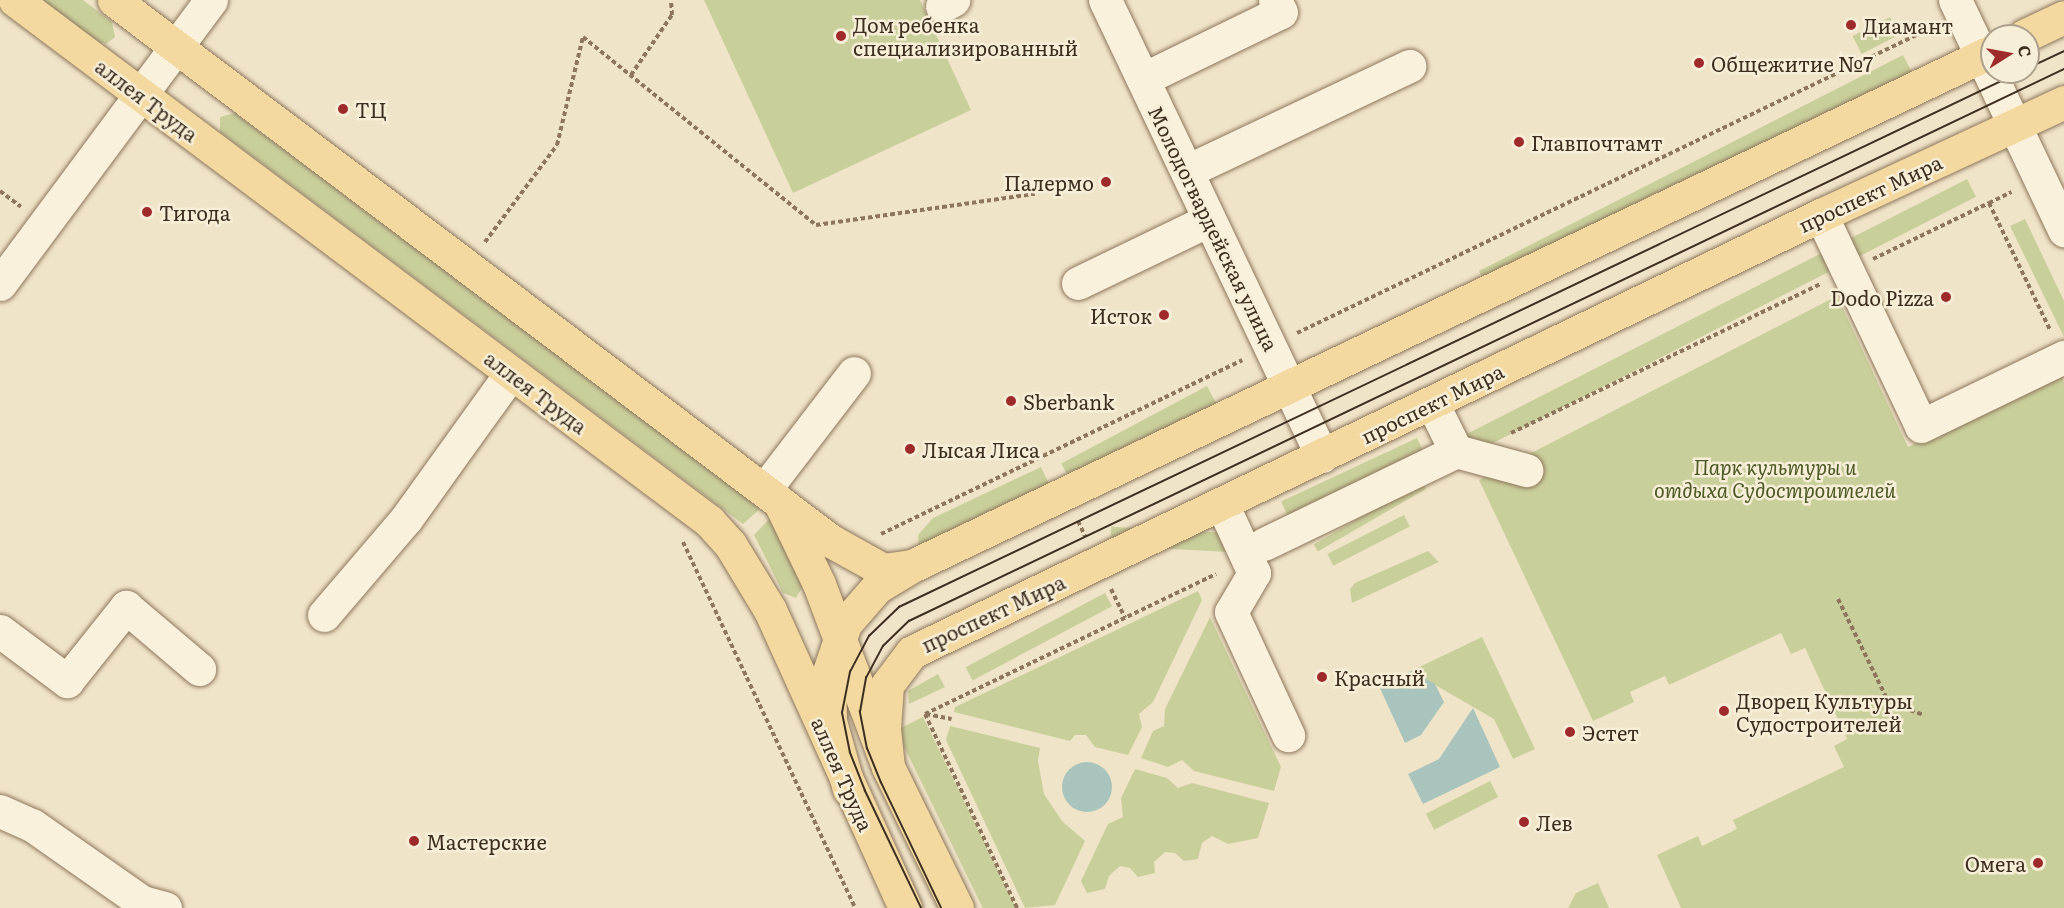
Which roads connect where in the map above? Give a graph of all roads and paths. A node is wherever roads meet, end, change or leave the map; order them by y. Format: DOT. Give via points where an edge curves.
graph roads {
  1 [pos="15,0"];
  2 [pos="114,0"];
  3 [pos="211,0"];
  4 [pos="671,0"];
  5 [pos="1105,0"];
  6 [pos="1275,0"];
  7 [pos="1958,6"];
  8 [pos="2064,17"];
  9 [pos="2040,28"];
  10 [pos="1980,42"];
  11 [pos="176,47"];
  12 [pos="1980,57"];
  13 [pos="1409,66"];
  14 [pos="631,75"];
  15 [pos="1143,79"];
  16 [pos="1999,84"];
  17 [pos="141,95"];
  18 [pos="2064,102"];
  19 [pos="2015,126"];
  20 [pos="1187,171"];
  21 [pos="1035,194"];
  22 [pos="1821,215"];
  23 [pos="1209,220"];
  24 [pos="2064,230"];
  25 [pos="481,247"];
  26 [pos="1848,271"];
  27 [pos="1078,283"];
  28 [pos="0,284"];
  29 [pos="1271,346"];
  30 [pos="2063,357"];
  31 [pos="511,373"];
  32 [pos="854,373"];
  33 [pos="1289,386"];
  34 [pos="1432,403"];
  35 [pos="1499,438"];
  36 [pos="1456,451"];
  37 [pos="1322,456"];
  38 [pos="1526,470"];
  39 [pos="772,495"];
  40 [pos="1222,504"];
  41 [pos="894,528"];
  42 [pos="1256,551"];
  43 [pos="912,566"];
  44 [pos="1113,592"];
  45 [pos="1838,599"];
  46 [pos="324,615"];
  47 [pos="1125,618"];
  48 [pos="0,631"];
  49 [pos="840,637"];
  50 [pos="200,669"];
  51 [pos="925,714"];
  52 [pos="1923,715"];
  53 [pos="952,718"];
  54 [pos="1288,735"];
  55 [pos="888,767"];
  56 [pos="849,789"];
  57 [pos="0,811"];
  58 [pos="146,906"];
  59 [pos="905,908"];
  60 [pos="957,908"];
  61 [pos="1017,908"];
  1 -- 17 [label="main road, аллея Труда"];
  2 -- 11 [label="main road"];
  3 -- 11 [label="street"];
  4 -- 14 [label="path" via="672,15"];
  5 -- 15 [label="street, Молодогвардейская улица"];
  6 -- 15 [label="street" via="1281,12"];
  7 -- 10 [label="street"];
  7 -- 29 [label="path"];
  8 -- 9 [label="main road"];
  11 -- 17 [label="street"];
  11 -- 39 [label="main road"];
  12 -- 33 [label="main road"];
  13 -- 20 [label="street"];
  14 -- 21 [label="path" via="816,225"];
  14 -- 25 [label="path" via="583,36 557,146"];
  15 -- 20 [label="street, Молодогвардейская улица"];
  16 -- 19 [label="street"];
  17 -- 28 [label="street"];
  17 -- 31 [label="main road, аллея Труда"];
  18 -- 19 [label="main road, проспект Мира"];
  19 -- 22 [label="main road, проспект Мира"];
  19 -- 24 [label="street"];
  20 -- 23 [label="street, Молодогвардейская улица"];
  22 -- 26 [label="street"];
  22 -- 34 [label="main road, проспект Мира"];
  23 -- 27 [label="street"];
  23 -- 29 [label="street, Молодогвардейская улица"];
  26 -- 30 [label="path" via="1989,203"];
  26 -- 30 [label="street" via="1921,426"];
  26 -- 35 [label="path"];
  29 -- 33 [label="street, Молодогвардейская улица"];
  29 -- 41 [label="path"];
  31 -- 46 [label="street" via="406,519"];
  31 -- 56 [label="main road, аллея Труда" via="709,521 730,544 770,610"];
  32 -- 39 [label="street"];
  33 -- 37 [label="street, Молодогвардейская улица"];
  33 -- 43 [label="main road"];
  34 -- 36 [label="street"];
  34 -- 37 [label="main road, проспект Мира"];
  36 -- 38 [label="street"];
  36 -- 42 [label="street"];
  37 -- 40 [label="main road, проспект Мира"];
  39 -- 43 [label="main road" via="865,563 883,570"];
  39 -- 49 [label="main road" via="819,584"];
  40 -- 42 [label="street"];
  40 -- 55 [label="main road, проспект Мира" via="912,651 887,685 884,721"];
  42 -- 47 [label="path"];
  42 -- 54 [label="street" via="1254,573 1230,612"];
  43 -- 49 [label="main road" via="862,601"];
  44 -- 47 [label="path"];
  45 -- 52 [label="path" via="1889,703"];
  47 -- 51 [label="path"];
  48 -- 50 [label="street" via="67,681 126,607"];
  49 -- 55 [label="main road"];
  49 -- 56 [label="main road" via="829,672 828,696 830,721"];
  51 -- 53 [label="path"];
  51 -- 61 [label="path"];
  55 -- 60 [label="main road"];
  56 -- 59 [label="main road, аллея Труда"];
  57 -- 58 [label="street" via="32,825"];
}
